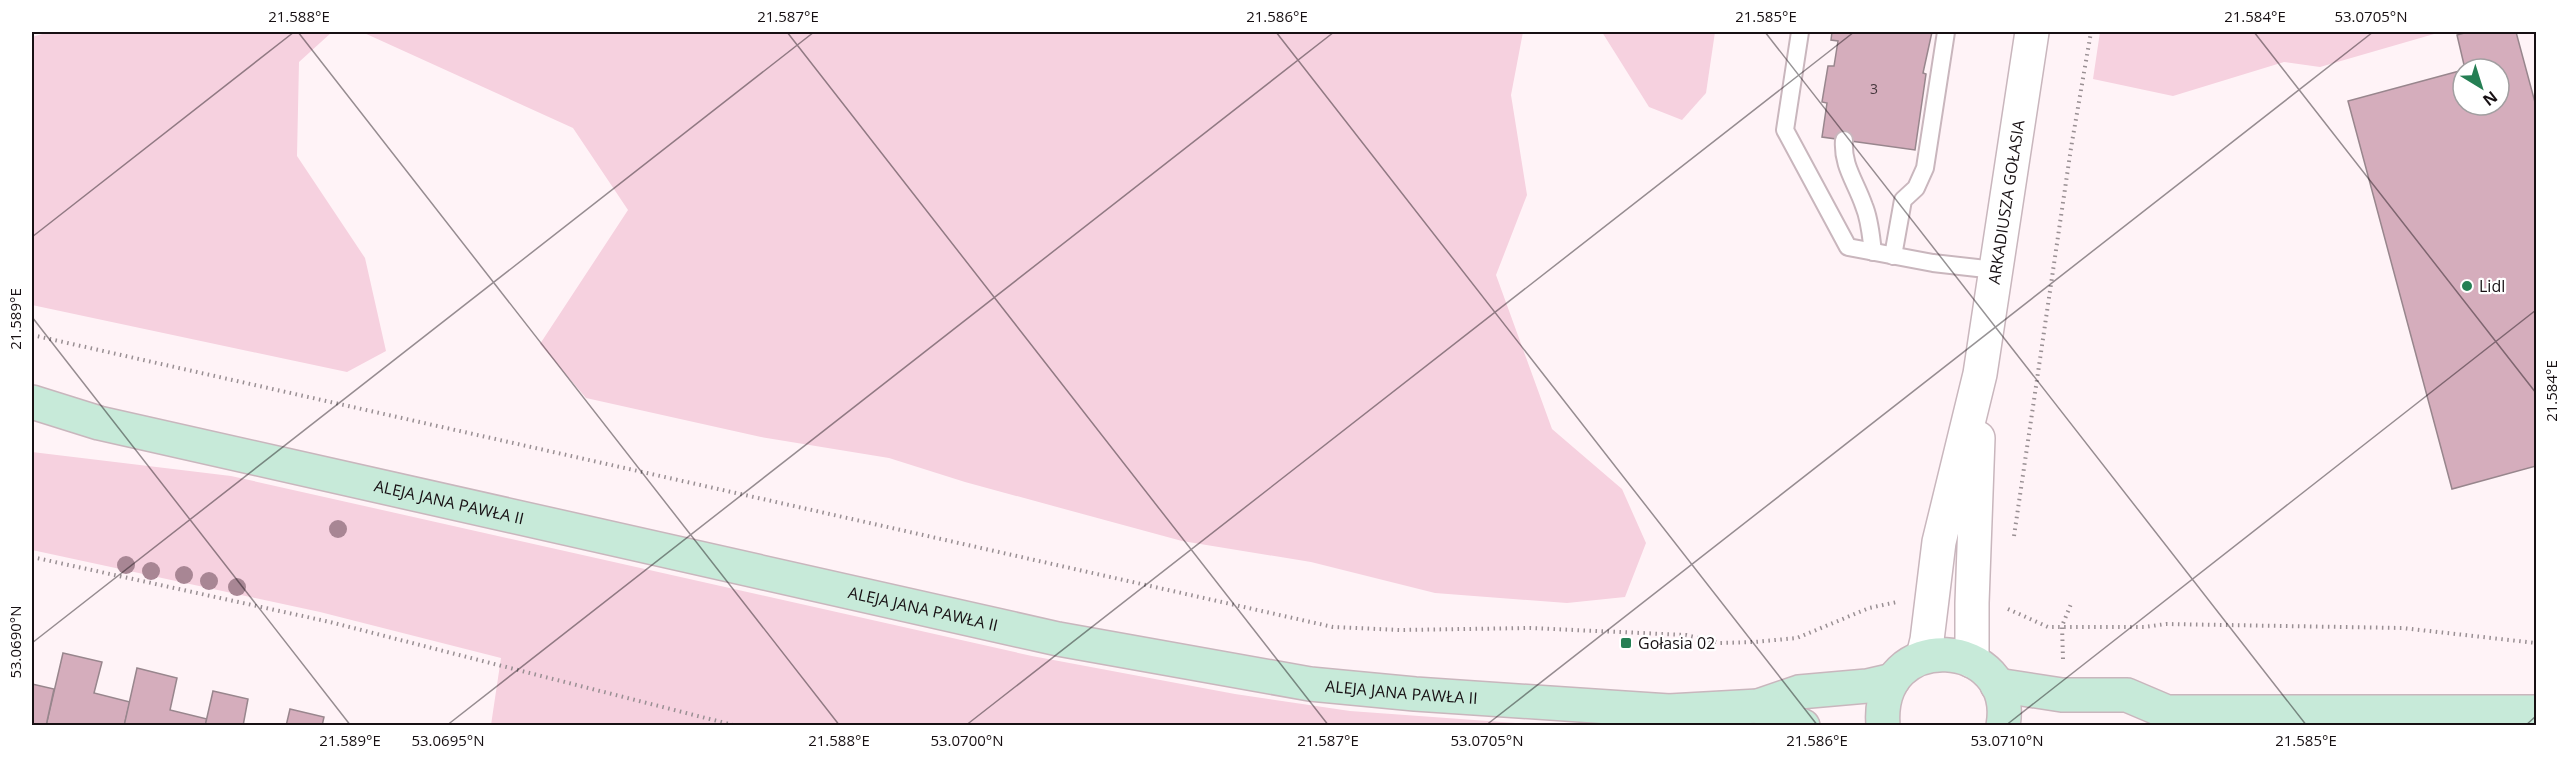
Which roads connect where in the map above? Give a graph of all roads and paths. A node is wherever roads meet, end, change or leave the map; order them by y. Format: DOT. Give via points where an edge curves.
graph roads {
  1 [pos="1800,32"];
  2 [pos="1946,32"];
  3 [pos="2032,32"];
  4 [pos="2091,32"];
  5 [pos="1844,140"];
  6 [pos="1874,252"];
  7 [pos="1893,256"];
  8 [pos="1995,270"];
  9 [pos="32,335"];
  10 [pos="1980,374"];
  11 [pos="32,402"];
  12 [pos="32,414"];
  13 [pos="99,423"];
  14 [pos="2014,537"];
  15 [pos="32,557"];
  16 [pos="1907,601"];
  17 [pos="2071,604"];
  18 [pos="2004,608"];
  19 [pos="2062,626"];
  20 [pos="2536,643"];
  21 [pos="1923,656"];
  22 [pos="1972,661"];
  23 [pos="2063,670"];
  24 [pos="1893,680"];
  25 [pos="1997,685"];
  26 [pos="1758,706"];
  27 [pos="2167,712"];
  28 [pos="2536,712"];
  29 [pos="737,726"];
  30 [pos="1803,726"];
  31 [pos="1883,726"];
  32 [pos="2003,726"];
  33 [pos="2137,726"];
  1 -- 6 [label="lane" via="1785,130 1848,247"];
  2 -- 7 [label="lane" via="1925,168 1916,188 1903,200"];
  3 -- 8 [label="street, ARKADIUSZA GOŁASIA"];
  4 -- 14 [label="path"];
  5 -- 6 [label="lane" via="1846,164 1865,207"];
  6 -- 7 [label="lane"];
  7 -- 8 [label="lane"];
  8 -- 10 [label="street, ARKADIUSZA GOŁASIA"];
  9 -- 16 [label="path" via="1333,627 1530,628 1686,635 1720,643 1797,638 1869,608"];
  10 -- 21 [label="street, ARKADIUSZA GOŁASIA" via="1939,542"];
  10 -- 22 [label="street, ARKADIUSZA GOŁASIA"];
  11 -- 13 [label="street, ALEJA JANA PAWŁA II"];
  12 -- 13 [label="street, ALEJA JANA PAWŁA II"];
  13 -- 26 [label="street, ALEJA JANA PAWŁA II" via="1135,654 1310,684 1669,711"];
  15 -- 29 [label="path" via="330,622"];
  17 -- 19 [label="path"];
  18 -- 19 [label="path" via="2048,627"];
  19 -- 20 [label="path" via="2402,628"];
  19 -- 23 [label="path"];
  21 -- 22 [label="street" via="1948,654"];
  21 -- 24 [label="street"];
  22 -- 25 [label="street"];
  24 -- 26 [label="street, ALEJA JANA PAWŁA II" via="1799,692"];
  24 -- 31 [label="street" via="1884,701"];
  25 -- 27 [label="street" via="2062,695 2127,695"];
  25 -- 32 [label="street" via="2003,700"];
  26 -- 30 [label="street, ALEJA JANA PAWŁA II"];
  27 -- 28 [label="street"];
  27 -- 33 [label="street"];
}
